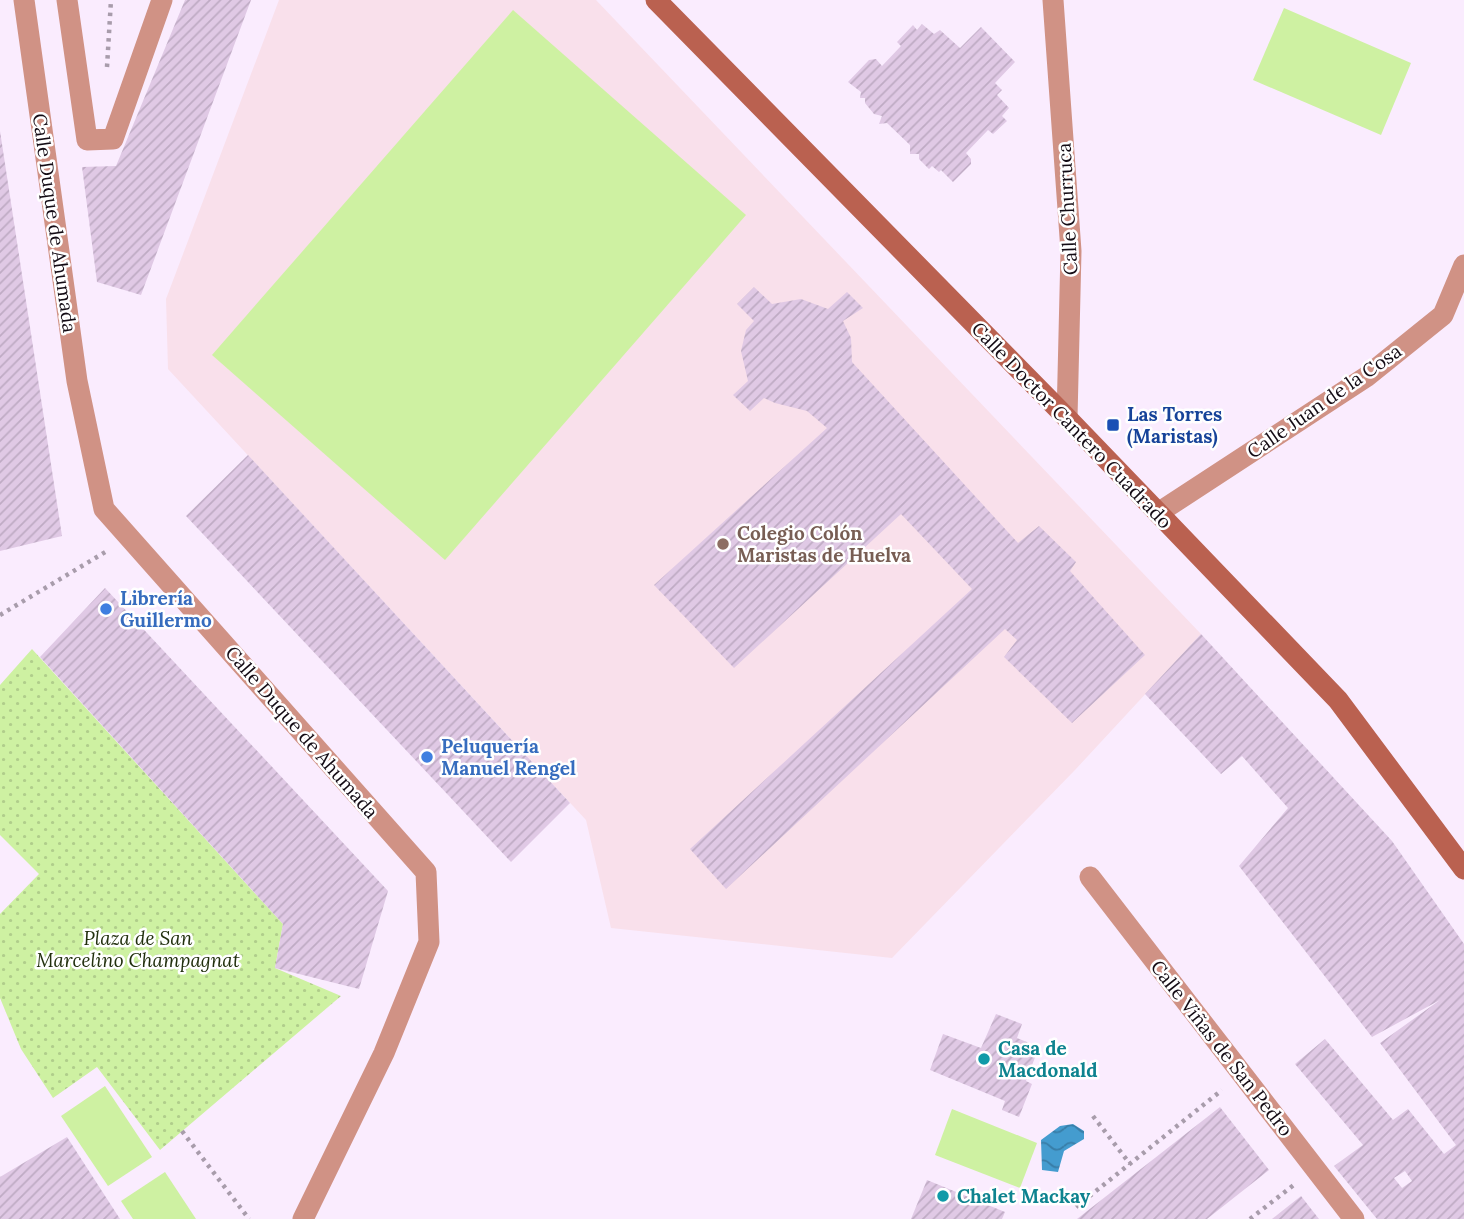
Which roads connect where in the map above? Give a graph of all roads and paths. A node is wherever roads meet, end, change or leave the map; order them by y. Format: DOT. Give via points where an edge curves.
graph roads {
  1 [pos="24,0"];
  2 [pos="67,0"];
  3 [pos="162,0"];
  4 [pos="656,0"];
  5 [pos="1053,0"];
  6 [pos="1464,265"];
  7 [pos="1067,418"];
  8 [pos="1157,513"];
  9 [pos="130,537"];
  10 [pos="0,615"];
  11 [pos="1464,869"];
  12 [pos="1090,877"];
  13 [pos="1242,1074"];
  14 [pos="1093,1116"];
  15 [pos="182,1131"];
  16 [pos="1130,1164"];
  17 [pos="1314,1168"];
  18 [pos="1076,1207"];
  19 [pos="249,1219"];
  20 [pos="303,1219"];
  21 [pos="1250,1219"];
  22 [pos="1354,1219"];
  1 -- 9 [label="street, Calle Duque de Ahumada" via="77,381 104,509"];
  2 -- 3 [label="street" via="87,140 113,139"];
  4 -- 7 [label="street, Calle Doctor Cantero Cuadrado"];
  5 -- 7 [label="street, Calle Churruca" via="1071,251"];
  6 -- 8 [label="street, Calle Juan de la Cosa" via="1443,315 1376,370"];
  7 -- 8 [label="street, Calle Doctor Cantero Cuadrado"];
  8 -- 11 [label="street, Calle Doctor Cantero Cuadrado" via="1338,700"];
  9 -- 10 [label="path"];
  9 -- 20 [label="street, Calle Duque de Ahumada" via="426,872 429,942 384,1053"];
  12 -- 13 [label="street, Calle Viñas de San Pedro"];
  13 -- 16 [label="path"];
  13 -- 17 [label="street, Calle Viñas de San Pedro"];
  14 -- 16 [label="path"];
  15 -- 19 [label="path"];
  16 -- 18 [label="path"];
  17 -- 21 [label="path"];
  17 -- 22 [label="street, Calle Viñas de San Pedro"];
}
